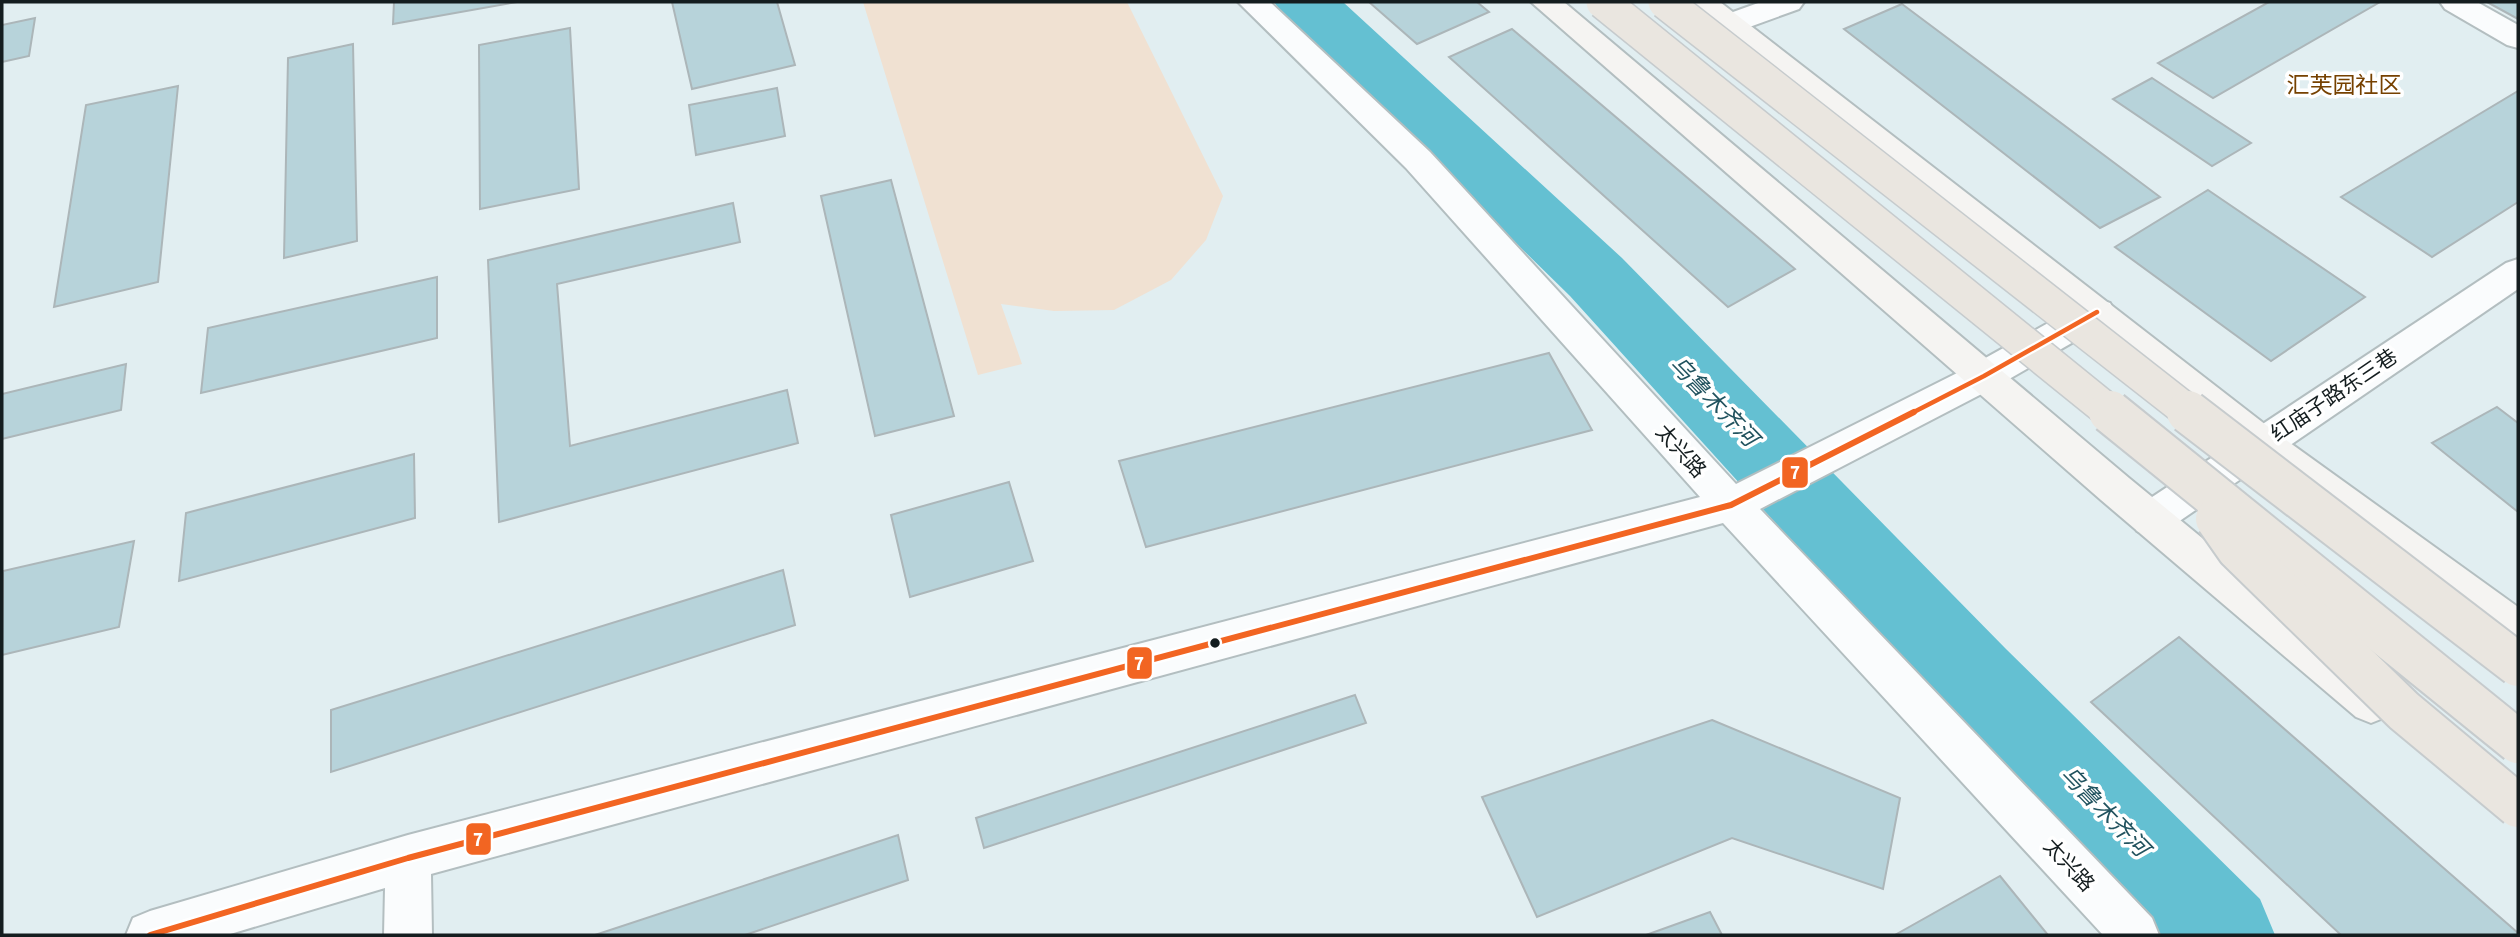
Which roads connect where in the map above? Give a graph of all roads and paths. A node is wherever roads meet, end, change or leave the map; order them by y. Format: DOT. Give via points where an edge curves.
graph roads {
  1 [pos="1253,2"];
  2 [pos="1546,2"];
  3 [pos="1603,2"];
  4 [pos="1665,2"];
  5 [pos="1701,2"];
  6 [pos="1789,2"];
  7 [pos="2455,2"];
  8 [pos="1730,24"];
  9 [pos="2518,38"];
  10 [pos="2518,272"];
  11 [pos="2097,312"];
  12 [pos="1984,376"];
  13 [pos="2262,443"];
  14 [pos="2191,479"];
  15 [pos="1739,500"];
  16 [pos="2151,519"];
  17 [pos="2518,630"];
  18 [pos="2518,665"];
  19 [pos="2518,742"];
  20 [pos="2518,806"];
  21 [pos="2518,825"];
  22 [pos="408,858"];
  23 [pos="150,935"];
  24 [pos="408,935"];
  25 [pos="2135,935"];
  1 -- 15 [label="street, 太兴路" via="1418,160"];
  2 -- 12 [label="main road"];
  3 -- 14 [label="highway, bridge"];
  4 -- 18 [label="highway, bridge"];
  5 -- 8 [label="main road"];
  6 -- 8 [label="street"];
  7 -- 9 [label="street"];
  8 -- 11 [label="main road"];
  10 -- 13 [label="street, 红庙子路东三巷"];
  11 -- 12 [label="street"];
  11 -- 13 [label="main road"];
  12 -- 15 [label="street"];
  12 -- 16 [label="main road"];
  13 -- 16 [label="street, 红庙子路东三巷"];
  13 -- 17 [label="main road"];
  14 -- 19 [label="highway, bridge"];
  14 -- 20 [label="highway, bridge" via="2238,549 2404,710"];
  15 -- 22 [label="street"];
  15 -- 25 [label="street, 太兴路"];
  16 -- 21 [label="main road"];
  22 -- 23 [label="street"];
  22 -- 24 [label="street"];
}
